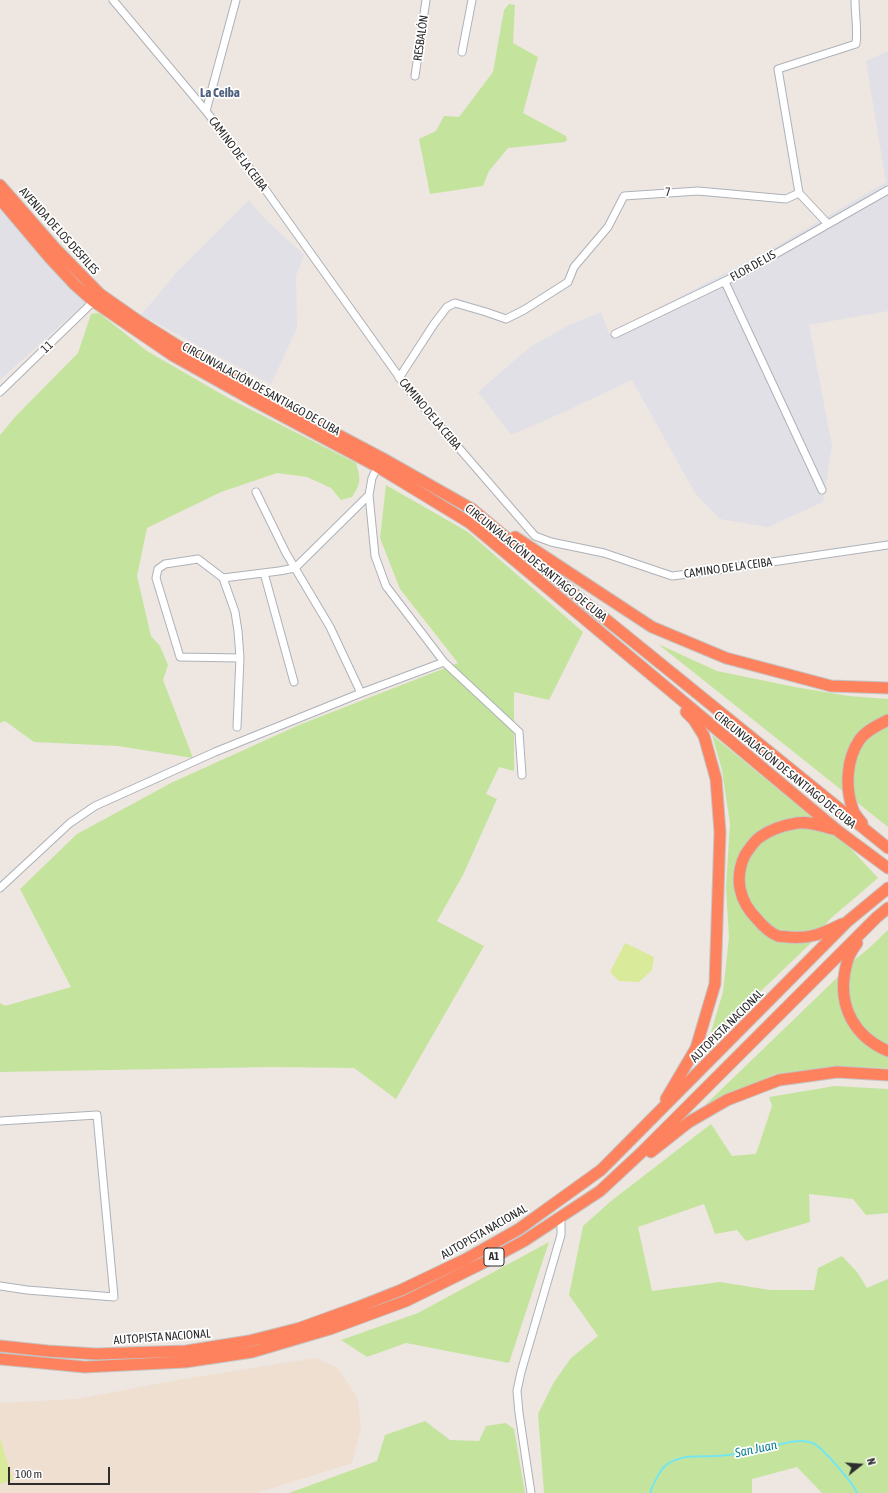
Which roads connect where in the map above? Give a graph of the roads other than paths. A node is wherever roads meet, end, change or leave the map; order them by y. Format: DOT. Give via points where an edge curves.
graph roads {
  1 [pos="113,0"];
  2 [pos="236,0"];
  3 [pos="426,0"];
  4 [pos="472,0"];
  5 [pos="855,0"];
  6 [pos="462,52"];
  7 [pos="415,76"];
  8 [pos="206,111"];
  9 [pos="0,185"];
  10 [pos="888,190"];
  11 [pos="799,193"];
  12 [pos="0,199"];
  13 [pos="828,224"];
  14 [pos="725,282"];
  15 [pos="97,298"];
  16 [pos="615,334"];
  17 [pos="399,378"];
  18 [pos="0,392"];
  19 [pos="380,462"];
  20 [pos="822,490"];
  21 [pos="256,492"];
  22 [pos="369,495"];
  23 [pos="472,509"];
  24 [pos="551,542"];
  25 [pos="888,545"];
  26 [pos="528,546"];
  27 [pos="295,568"];
  28 [pos="264,573"];
  29 [pos="223,578"];
  30 [pos="626,654"];
  31 [pos="240,658"];
  32 [pos="444,662"];
  33 [pos="294,682"];
  34 [pos="888,688"];
  35 [pos="361,693"];
  36 [pos="888,720"];
  37 [pos="237,727"];
  38 [pos="522,775"];
  39 [pos="838,830"];
  40 [pos="868,832"];
  41 [pos="885,846"];
  42 [pos="888,868"];
  43 [pos="0,888"];
  44 [pos="888,888"];
  45 [pos="888,908"];
  46 [pos="877,917"];
  47 [pos="848,922"];
  48 [pos="888,1051"];
  49 [pos="888,1075"];
  50 [pos="653,1118"];
  51 [pos="0,1121"];
  52 [pos="600,1191"];
  53 [pos="561,1217"];
  54 [pos="0,1286"];
  55 [pos="0,1346"];
  56 [pos="0,1359"];
  57 [pos="531,1493"];
  1 -- 8 [label="street, CAMINO DE LA CEIBA"];
  2 -- 8 [label="street"];
  3 -- 7 [label="street, RESBALÓN"];
  4 -- 6 [label="street"];
  5 -- 11 [label="street" via="856,44 778,69"];
  8 -- 17 [label="street, CAMINO DE LA CEIBA" via="262,184"];
  9 -- 15 [label="highway, AVENIDA DE LOS DESFILES"];
  10 -- 13 [label="street, FLOR DE LIS"];
  11 -- 13 [label="street"];
  11 -- 17 [label="street, 7" via="786,200 698,191 624,196 608,227 574,267 568,282 509,319 451,304 434,324"];
  12 -- 15 [label="highway, AVENIDA DE LOS DESFILES" via="75,285"];
  13 -- 14 [label="street, FLOR DE LIS"];
  14 -- 16 [label="street, FLOR DE LIS"];
  14 -- 20 [label="street"];
  15 -- 18 [label="street, 11"];
  15 -- 19 [label="highway, CIRCUNVALACIÓN DE SANTIAGO DE CUBA" via="172,355 254,401"];
  17 -- 24 [label="street, CAMINO DE LA CEIBA" via="535,536"];
  19 -- 22 [label="street" via="372,478"];
  19 -- 23 [label="highway, CIRCUNVALACIÓN DE SANTIAGO DE CUBA"];
  19 -- 30 [label="highway, CIRCUNVALACIÓN DE SANTIAGO DE CUBA" via="470,523"];
  21 -- 27 [label="street"];
  22 -- 27 [label="street"];
  22 -- 32 [label="street" via="375,556 386,586"];
  23 -- 26 [label="highway"];
  23 -- 40 [label="highway, CIRCUNVALACIÓN DE SANTIAGO DE CUBA"];
  24 -- 25 [label="street, CAMINO DE LA CEIBA" via="604,553 672,576"];
  24 -- 26 [label="street"];
  26 -- 34 [label="highway" via="652,627 726,658 831,686"];
  27 -- 28 [label="street"];
  27 -- 35 [label="street" via="330,627"];
  28 -- 29 [label="street"];
  28 -- 33 [label="street"];
  29 -- 31 [label="street" via="235,612"];
  29 -- 31 [label="street" via="198,559 166,564 158,569 156,578 180,658"];
  30 -- 39 [label="highway, CIRCUNVALACIÓN DE SANTIAGO DE CUBA"];
  30 -- 50 [label="highway" via="694,720 704,736 716,779 720,832 715,984 696,1048"];
  31 -- 37 [label="street"];
  32 -- 35 [label="street"];
  32 -- 38 [label="street" via="519,732"];
  35 -- 43 [label="street" via="208,755 96,806 70,823"];
  36 -- 40 [label="highway" via="868,731 860,740 851,757 848,771 847,780 854,811"];
  39 -- 42 [label="highway, CIRCUNVALACIÓN DE SANTIAGO DE CUBA"];
  39 -- 47 [label="highway" via="812,823 798,823 772,830 759,837 749,849 741,863 738,880 740,894 749,911 778,936 798,938 819,935"];
  40 -- 41 [label="highway, CIRCUNVALACIÓN DE SANTIAGO DE CUBA"];
  44 -- 47 [label="highway, AUTOPISTA NACIONAL / A1"];
  45 -- 46 [label="highway, AUTOPISTA NACIONAL / A1"];
  46 -- 48 [label="highway" via="848,957 843,981 844,1002 851,1021 865,1038"];
  46 -- 52 [label="highway, AUTOPISTA NACIONAL / A1" via="643,1152"];
  47 -- 50 [label="highway, AUTOPISTA NACIONAL / A1"];
  49 -- 52 [label="highway" via="837,1072 778,1080 727,1100 689,1122"];
  50 -- 55 [label="highway, AUTOPISTA NACIONAL / A1" via="602,1170 519,1229 466,1259 401,1290 300,1328 249,1341 186,1351 96,1354"];
  51 -- 54 [label="street" via="97,1115 114,1297"];
  52 -- 53 [label="highway, AUTOPISTA NACIONAL / A1"];
  53 -- 56 [label="highway, AUTOPISTA NACIONAL / A1" via="512,1247 406,1301 330,1329 252,1352 185,1362 84,1367"];
  53 -- 57 [label="street" via="561,1236 521,1372 518,1391"];
}
